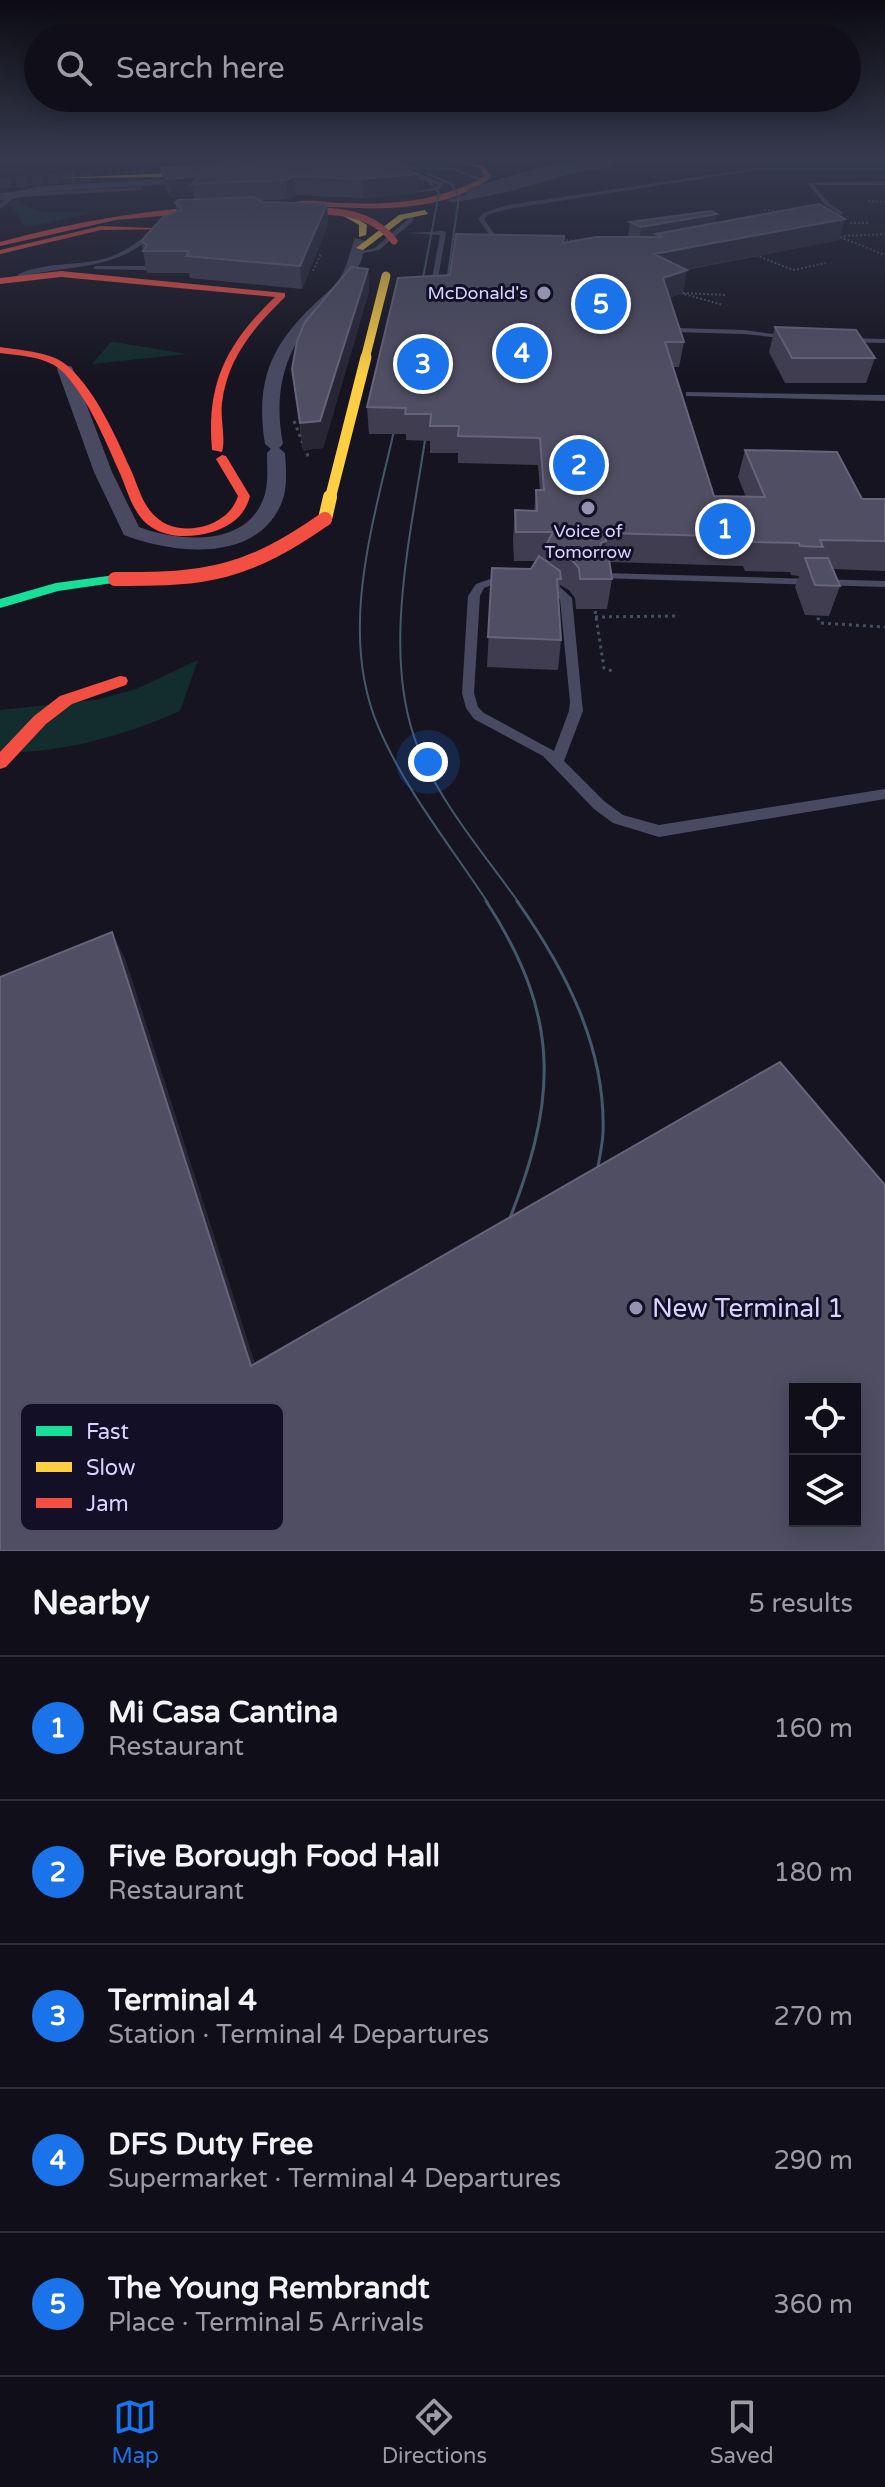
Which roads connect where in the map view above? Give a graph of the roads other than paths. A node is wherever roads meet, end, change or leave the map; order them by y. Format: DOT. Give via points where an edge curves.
graph roads {
  1 [pos="47,232"];
  2 [pos="83,232"];
  3 [pos="160,232"];
  4 [pos="361,232"];
  5 [pos="378,232"];
  6 [pos="389,232"];
  7 [pos="493,232"];
  8 [pos="411,233"];
  9 [pos="139,236"];
  10 [pos="0,244"];
  11 [pos="359,244"];
  12 [pos="0,252"];
  13 [pos="509,252"];
  14 [pos="146,268"];
  15 [pos="65,271"];
  16 [pos="5,276"];
  17 [pos="433,289"];
  18 [pos="677,330"];
  19 [pos="798,338"];
  20 [pos="839,340"];
  21 [pos="885,341"];
  22 [pos="0,350"];
  23 [pos="65,368"];
  24 [pos="689,394"];
  25 [pos="882,397"];
  26 [pos="274,480"];
  27 [pos="202,533"];
  28 [pos="603,576"];
  29 [pos="885,584"];
  30 [pos="0,604"];
  31 [pos="120,681"];
  32 [pos="557,761"];
  33 [pos="0,763"];
  34 [pos="885,794"];
  1 -- 10 [label="main road"];
  2 -- 12 [label="main road"];
  3 -- 9 [label="main road"];
  4 -- 11 [label="main road, bridge"];
  5 -- 11 [label="main road"];
  6 -- 30 [label="main road, bridge" via="394,238 325,519 263,559 237,568 174,578 88,581"];
  7 -- 13 [label="lane" via="499,247"];
  8 -- 17 [label="lane" via="443,233"];
  9 -- 15 [label="lane" via="136,249"];
  9 -- 16 [label="main road" via="96,237 38,248 12,258"];
  11 -- 26 [label="street" via="348,274 301,323 276,367 269,397"];
  14 -- 15 [label="lane"];
  15 -- 16 [label="main road"];
  15 -- 27 [label="main road" via="282,295 250,327 226,363 213,417 220,454 244,493 243,501 224,522"];
  18 -- 19 [label="lane"];
  20 -- 21 [label="lane"];
  22 -- 23 [label="main road" via="48,358"];
  23 -- 26 [label="street" via="131,531 168,543 215,543 254,525 272,503"];
  23 -- 27 [label="main road" via="85,389 153,522 173,532"];
  24 -- 25 [label="lane"];
  26 -- 27 [label="street" via="256,505 231,524"];
  28 -- 29 [label="lane"];
  31 -- 33 [label="main road" via="66,700"];
  32 -- 32 [label="lane" via="577,709 568,604 558,588 527,576 489,581 476,591 469,701 486,722 535,744"];
  32 -- 34 [label="lane" via="618,819 659,831"];
}
